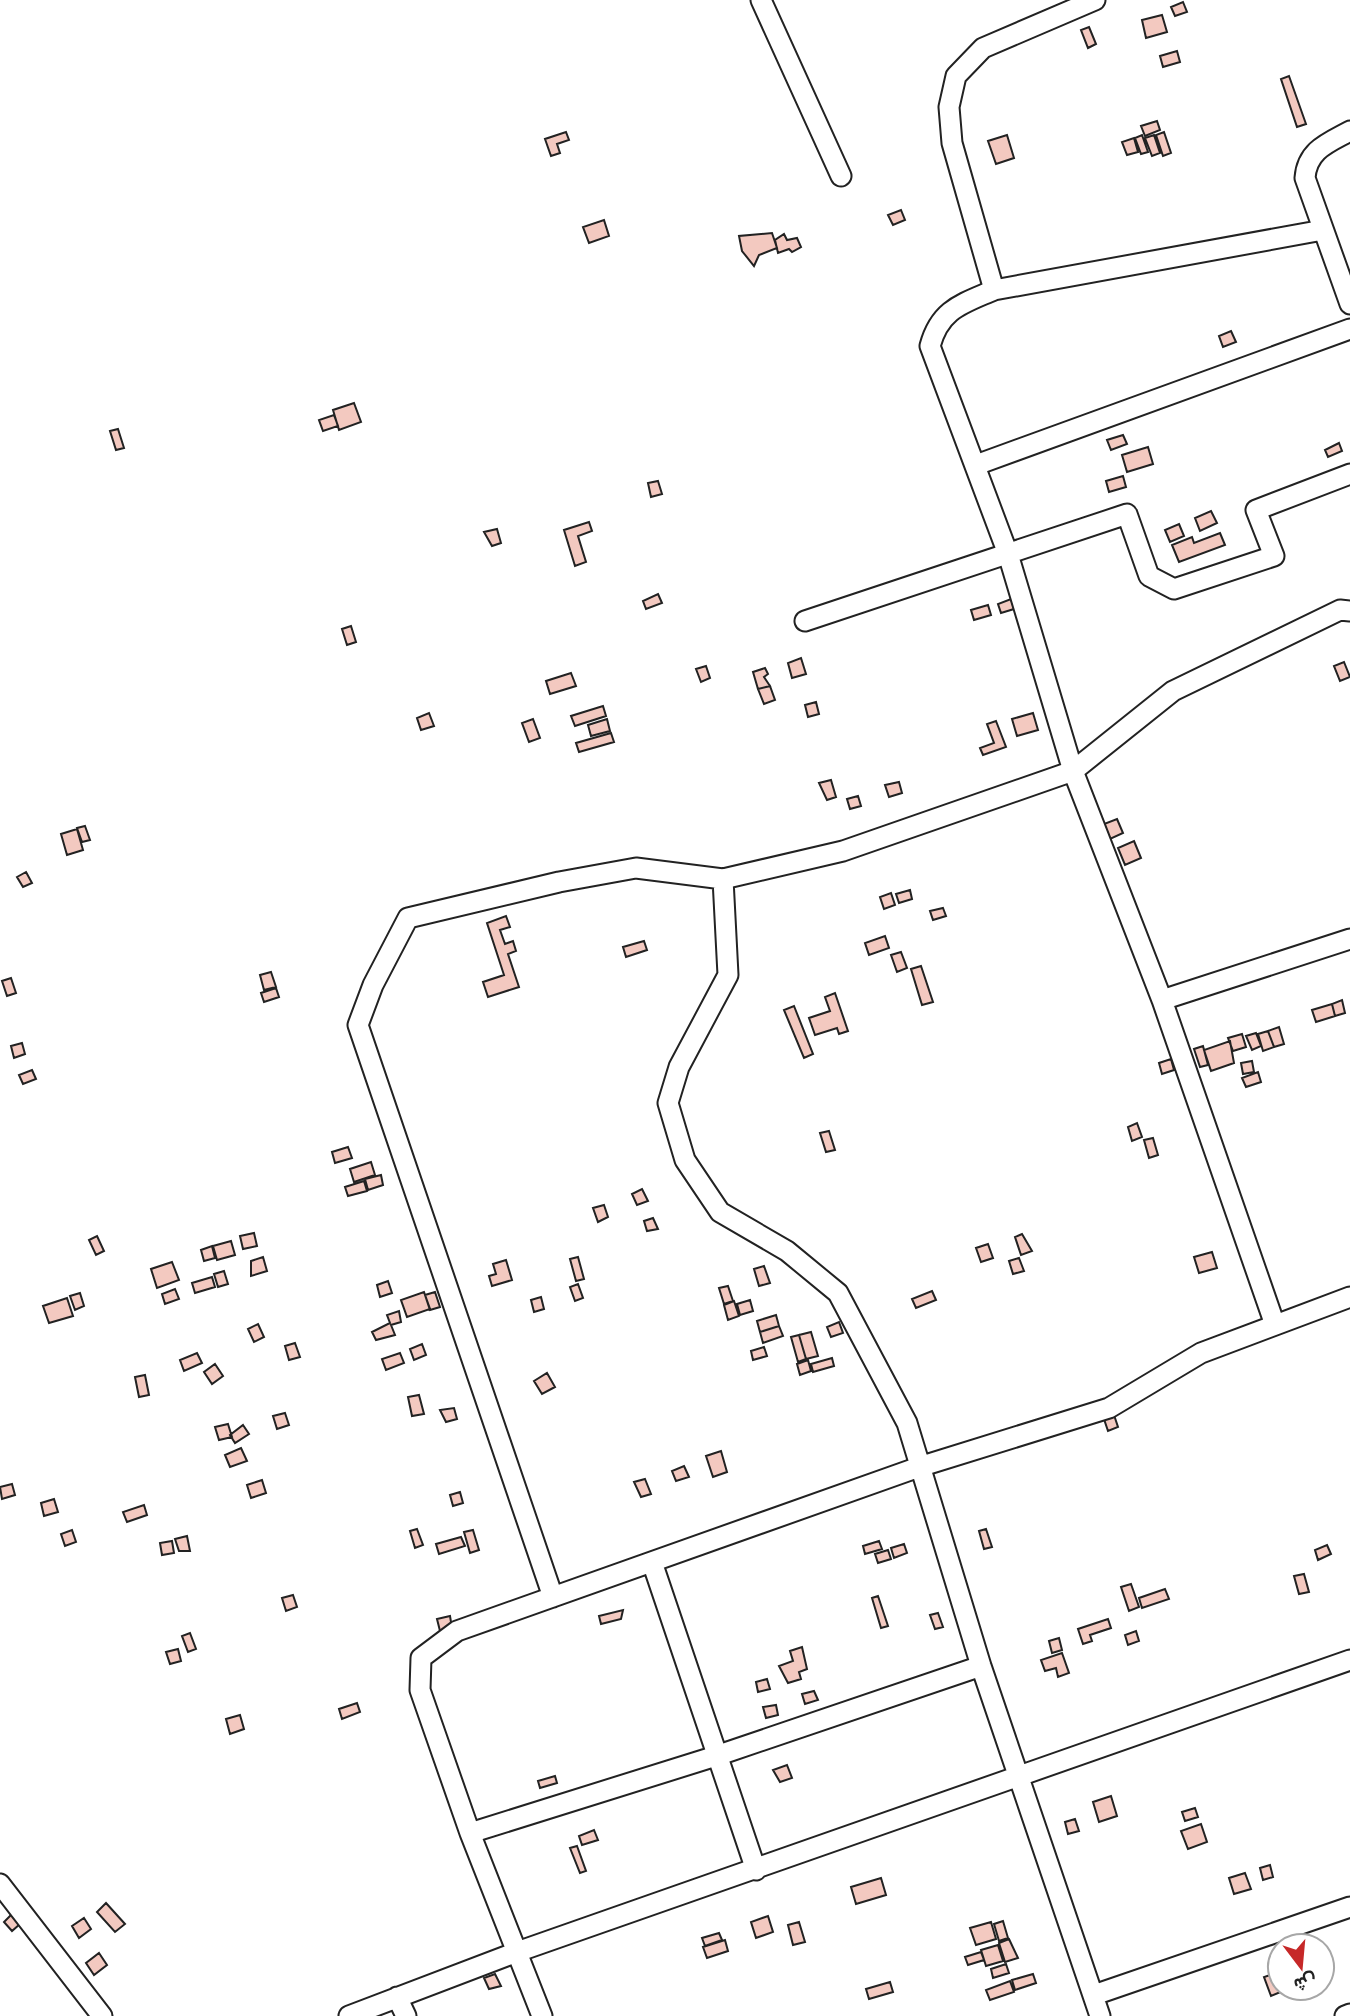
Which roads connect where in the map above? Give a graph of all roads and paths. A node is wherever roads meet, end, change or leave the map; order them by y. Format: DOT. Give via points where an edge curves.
graph roads {
  1 [pos="761,0"];
  2 [pos="1095,0"];
  3 [pos="1350,131"];
  4 [pos="841,176"];
  5 [pos="1323,230"];
  6 [pos="994,290"];
  7 [pos="1350,304"];
  8 [pos="1350,329"];
  9 [pos="976,464"];
  10 [pos="1350,474"];
  11 [pos="1008,554"];
  12 [pos="1350,611"];
  13 [pos="805,621"];
  14 [pos="1073,771"];
  15 [pos="723,879"];
  16 [pos="1350,939"];
  17 [pos="1162,1000"];
  18 [pos="1350,1297"];
  19 [pos="1275,1325"];
  20 [pos="919,1467"];
  21 [pos="652,1562"];
  22 [pos="553,1597"];
  23 [pos="1350,1660"];
  24 [pos="981,1666"];
  25 [pos="716,1756"];
  26 [pos="1019,1778"];
  27 [pos="470,1833"];
  28 [pos="756,1870"];
  29 [pos="0,1884"];
  30 [pos="1349,1911"];
  31 [pos="517,1952"];
  32 [pos="1094,1995"];
  33 [pos="397,1997"];
  34 [pos="1350,2014"];
  35 [pos="102,2016"];
  36 [pos="349,2016"];
  37 [pos="406,2016"];
  38 [pos="542,2016"];
  39 [pos="1100,2016"];
  40 [pos="1345,2016"];
  1 -- 4 [label="street"];
  2 -- 6 [label="street" via="983,48 956,76 949,107 952,143"];
  3 -- 5 [label="street" via="1317,148 1306,164 1305,178"];
  5 -- 6 [label="street"];
  5 -- 7 [label="street"];
  6 -- 9 [label="street" via="954,308 935,327 930,346"];
  8 -- 9 [label="street"];
  9 -- 11 [label="street"];
  10 -- 11 [label="street" via="1256,510 1274,556 1174,589 1149,576 1127,514"];
  11 -- 13 [label="street"];
  11 -- 14 [label="street"];
  12 -- 14 [label="street" via="1340,610 1173,691"];
  14 -- 15 [label="street" via="843,851"];
  14 -- 17 [label="street"];
  15 -- 20 [label="street" via="728,975 679,1067 668,1103 685,1160 720,1212 787,1251 838,1293 907,1423"];
  15 -- 22 [label="street" via="636,868 559,881 408,918 358,1025"];
  16 -- 17 [label="street"];
  17 -- 19 [label="street"];
  18 -- 19 [label="street"];
  19 -- 20 [label="street" via="1201,1353 1110,1408"];
  20 -- 21 [label="street"];
  20 -- 24 [label="street"];
  21 -- 22 [label="street"];
  21 -- 25 [label="street"];
  22 -- 27 [label="street" via="457,1631 421,1658 420,1689"];
  23 -- 26 [label="street"];
  24 -- 25 [label="street"];
  24 -- 26 [label="street"];
  25 -- 27 [label="street"];
  25 -- 28 [label="street"];
  26 -- 28 [label="street"];
  26 -- 32 [label="street"];
  27 -- 31 [label="street"];
  28 -- 31 [label="street"];
  29 -- 35 [label="street"];
  30 -- 32 [label="street"];
  31 -- 33 [label="street"];
  31 -- 38 [label="street"];
  32 -- 39 [label="street"];
  33 -- 36 [label="street"];
  33 -- 37 [label="street"];
  34 -- 40 [label="street"];
}
